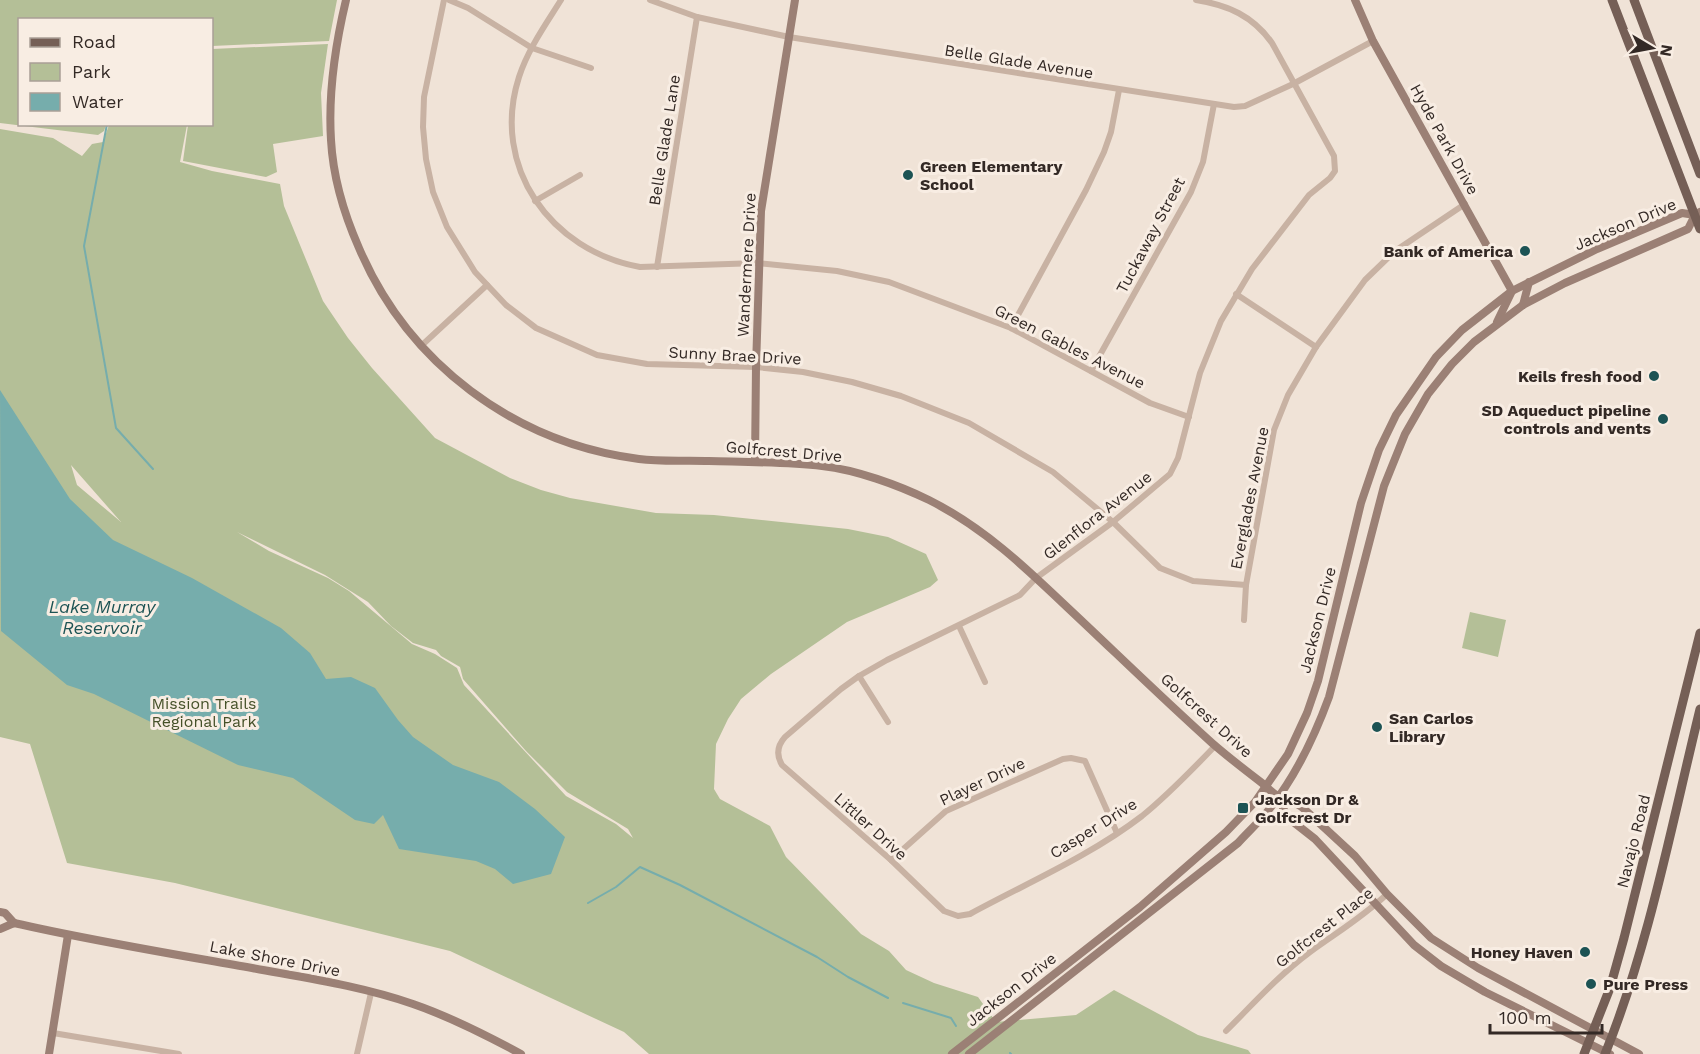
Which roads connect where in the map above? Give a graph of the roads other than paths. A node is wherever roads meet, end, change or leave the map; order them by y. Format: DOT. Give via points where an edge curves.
graph roads {
  1 [pos="346,0"];
  2 [pos="444,0"];
  3 [pos="449,0"];
  4 [pos="561,0"];
  5 [pos="650,0"];
  6 [pos="795,0"];
  7 [pos="1196,0"];
  8 [pos="1355,0"];
  9 [pos="1612,0"];
  10 [pos="1634,0"];
  11 [pos="697,17"];
  12 [pos="789,37"];
  13 [pos="1373,41"];
  14 [pos="532,48"];
  15 [pos="591,68"];
  16 [pos="1293,84"];
  17 [pos="1119,90"];
  18 [pos="1214,104"];
  19 [pos="1700,174"];
  20 [pos="580,175"];
  21 [pos="535,201"];
  22 [pos="1465,204"];
  23 [pos="1697,213"];
  24 [pos="1700,229"];
  25 [pos="758,264"];
  26 [pos="657,267"];
  27 [pos="1529,282"];
  28 [pos="487,285"];
  29 [pos="1512,291"];
  30 [pos="1236,294"];
  31 [pos="1522,305"];
  32 [pos="1496,323"];
  33 [pos="1011,328"];
  34 [pos="420,346"];
  35 [pos="1316,347"];
  36 [pos="756,367"];
  37 [pos="1091,371"];
  38 [pos="1189,417"];
  39 [pos="755,462"];
  40 [pos="1113,522"];
  41 [pos="1036,578"];
  42 [pos="1246,585"];
  43 [pos="1244,620"];
  44 [pos="959,626"];
  45 [pos="1700,633"];
  46 [pos="859,676"];
  47 [pos="985,682"];
  48 [pos="1700,709"];
  49 [pos="888,722"];
  50 [pos="785,737"];
  51 [pos="1215,746"];
  52 [pos="1265,785"];
  53 [pos="1278,796"];
  54 [pos="1117,833"];
  55 [pos="891,860"];
  56 [pos="1387,894"];
  57 [pos="1376,905"];
  58 [pos="0,912"];
  59 [pos="970,914"];
  60 [pos="14,923"];
  61 [pos="0,929"];
  62 [pos="68,935"];
  63 [pos="371,993"];
  64 [pos="1594,1029"];
  65 [pos="1226,1031"];
  66 [pos="52,1033"];
  67 [pos="1611,1040"];
  68 [pos="1589,1042"];
  69 [pos="1607,1053"];
  70 [pos="49,1054"];
  71 [pos="179,1054"];
  72 [pos="357,1054"];
  73 [pos="521,1054"];
  74 [pos="952,1054"];
  75 [pos="969,1054"];
  76 [pos="1584,1054"];
  77 [pos="1639,1054"];
  1 -- 34 [label="main road, Golfcrest Drive" via="330,90 331,143 339,194 370,275"];
  2 -- 28 [label="street, Sunny Brae Drive" via="424,98 426,159 433,192 447,227"];
  3 -- 14 [label="street"];
  4 -- 14 [label="street, Green Gables Avenue"];
  5 -- 11 [label="street, Belle Glade Avenue"];
  6 -- 12 [label="main road, Wandermere Drive"];
  7 -- 16 [label="street, Glenflora Avenue" via="1229,8 1253,22 1272,43"];
  8 -- 13 [label="main road, Hyde Park Drive"];
  9 -- 23 [label="main road"];
  10 -- 19 [label="main road"];
  11 -- 12 [label="street, Belle Glade Avenue"];
  11 -- 26 [label="street, Belle Glade Lane"];
  12 -- 17 [label="street, Belle Glade Avenue"];
  12 -- 25 [label="main road, Wandermere Drive" via="761,211"];
  13 -- 16 [label="street, Belle Glade Avenue"];
  13 -- 22 [label="main road, Hyde Park Drive"];
  14 -- 15 [label="street"];
  14 -- 21 [label="street, Green Gables Avenue" via="519,76 512,123 518,164"];
  16 -- 18 [label="street, Belle Glade Avenue" via="1245,106"];
  16 -- 30 [label="street, Glenflora Avenue" via="1334,156 1335,171 1310,195"];
  17 -- 18 [label="street, Belle Glade Avenue"];
  17 -- 33 [label="street" via="1104,152"];
  18 -- 37 [label="street, Tuckaway Street" via="1203,162 1191,192"];
  20 -- 21 [label="street"];
  21 -- 26 [label="street, Green Gables Avenue" via="545,215 585,249 622,264"];
  22 -- 29 [label="main road, Hyde Park Drive"];
  22 -- 35 [label="street, Everglades Avenue" via="1395,252 1365,280"];
  23 -- 24 [label="main road"];
  23 -- 27 [label="main road, Jackson Drive" via="1682,213"];
  23 -- 31 [label="main road, Jackson Drive" via="1688,229"];
  25 -- 26 [label="street, Green Gables Avenue"];
  25 -- 33 [label="street, Green Gables Avenue" via="837,271 889,282"];
  25 -- 36 [label="main road, Wandermere Drive"];
  27 -- 29 [label="main road, Jackson Drive"];
  27 -- 31 [label="main road"];
  28 -- 34 [label="street"];
  28 -- 36 [label="street, Sunny Brae Drive" via="536,328 597,355 647,364"];
  29 -- 32 [label="main road"];
  29 -- 52 [label="main road, Jackson Drive" via="1462,330 1436,357 1396,415 1370,474 1307,713 1288,754"];
  30 -- 35 [label="street"];
  30 -- 38 [label="street, Glenflora Avenue" via="1200,373"];
  31 -- 32 [label="main road, Jackson Drive"];
  32 -- 53 [label="main road, Jackson Drive" via="1452,364 1422,404 1401,442 1376,512 1329,697 1305,754"];
  33 -- 37 [label="street, Green Gables Avenue"];
  34 -- 39 [label="main road, Golfcrest Drive" via="467,389 510,417 564,442 641,459"];
  35 -- 42 [label="street, Everglades Avenue" via="1288,395 1274,430"];
  36 -- 39 [label="main road, Wandermere Drive"];
  36 -- 40 [label="street, Sunny Brae Drive" via="852,382 969,423 1053,472"];
  37 -- 38 [label="street, Green Gables Avenue" via="1150,403"];
  38 -- 40 [label="street, Glenflora Avenue" via="1170,474"];
  39 -- 41 [label="main road, Golfcrest Drive" via="823,466 894,485 966,520"];
  40 -- 41 [label="street, Glenflora Avenue"];
  40 -- 42 [label="street, Sunny Brae Drive" via="1160,568 1193,581"];
  41 -- 44 [label="street, Glenflora Avenue" via="1020,595"];
  41 -- 51 [label="main road, Golfcrest Drive"];
  42 -- 43 [label="street, Everglades Avenue"];
  44 -- 46 [label="street, Glenflora Avenue"];
  44 -- 47 [label="street"];
  45 -- 64 [label="main road, Navajo Road" via="1624,938"];
  46 -- 49 [label="street"];
  46 -- 50 [label="street, Glenflora Avenue"];
  48 -- 67 [label="main road, Navajo Road" via="1645,935"];
  50 -- 55 [label="street, Littler Drive" via="777,751 782,765"];
  51 -- 52 [label="main road, Golfcrest Drive"];
  51 -- 54 [label="street, Casper Drive" via="1143,815"];
  52 -- 53 [label="main road, Golfcrest Drive"];
  52 -- 74 [label="main road, Jackson Drive" via="1255,802 1195,861"];
  53 -- 56 [label="main road, Golfcrest Drive" via="1303,808 1355,856"];
  53 -- 57 [label="main road, Golfcrest Drive" via="1287,817 1315,839"];
  53 -- 75 [label="main road, Jackson Drive" via="1238,843 1206,870"];
  54 -- 55 [label="street, Player Drive" via="1084,761 1071,758 946,811"];
  54 -- 59 [label="street, Casper Drive"];
  55 -- 59 [label="street, Littler Drive" via="944,911 958,916"];
  56 -- 57 [label="street, Golfcrest Place"];
  56 -- 64 [label="main road, Golfcrest Drive" via="1431,938 1478,968"];
  57 -- 65 [label="street, Golfcrest Place" via="1285,972"];
  57 -- 68 [label="main road, Golfcrest Drive" via="1414,945 1454,975"];
  58 -- 60 [label="main road"];
  60 -- 61 [label="main road"];
  60 -- 62 [label="main road, Lake Shore Drive"];
  62 -- 63 [label="main road, Lake Shore Drive"];
  62 -- 66 [label="main road"];
  63 -- 72 [label="street"];
  63 -- 73 [label="main road, Lake Shore Drive" via="412,1004 472,1028"];
  64 -- 67 [label="main road, Golfcrest Drive"];
  64 -- 68 [label="main road, Navajo Road"];
  66 -- 70 [label="main road"];
  66 -- 71 [label="street"];
  67 -- 69 [label="main road, Navajo Road"];
  67 -- 77 [label="main road, Golfcrest Drive"];
  68 -- 69 [label="main road, Golfcrest Drive"];
  68 -- 76 [label="main road, Navajo Road"];
}
